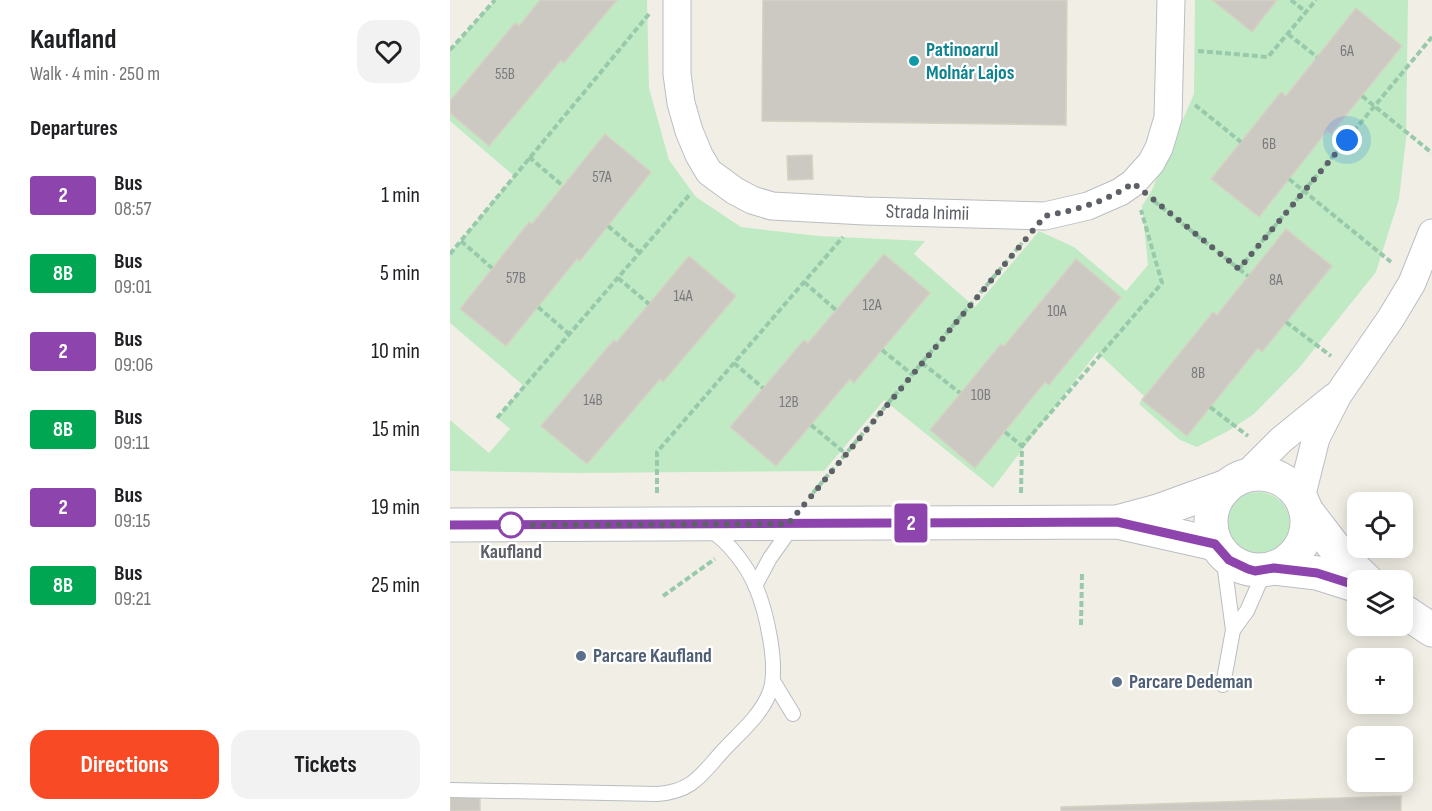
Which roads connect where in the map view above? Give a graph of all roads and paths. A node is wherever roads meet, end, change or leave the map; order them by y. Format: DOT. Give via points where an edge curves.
graph roads {
  1 [pos="495,0"];
  2 [pos="1171,0"];
  3 [pos="1291,0"];
  4 [pos="1316,0"];
  5 [pos="665,4"];
  6 [pos="1306,12"];
  7 [pos="1288,34"];
  8 [pos="1432,37"];
  9 [pos="1170,49"];
  10 [pos="450,50"];
  11 [pos="1317,57"];
  12 [pos="1169,84"];
  13 [pos="1362,96"];
  14 [pos="1375,106"];
  15 [pos="1241,142"];
  16 [pos="1432,153"];
  17 [pos="529,157"];
  18 [pos="709,172"];
  19 [pos="1289,179"];
  20 [pos="1133,183"];
  21 [pos="563,186"];
  22 [pos="1305,191"];
  23 [pos="866,211"];
  24 [pos="1045,216"];
  25 [pos="608,226"];
  26 [pos="1432,232"];
  27 [pos="461,240"];
  28 [pos="639,252"];
  29 [pos="450,254"];
  30 [pos="492,268"];
  31 [pos="1239,269"];
  32 [pos="1248,276"];
  33 [pos="618,278"];
  34 [pos="1412,280"];
  35 [pos="804,282"];
  36 [pos="649,304"];
  37 [pos="537,307"];
  38 [pos="836,310"];
  39 [pos="1286,322"];
  40 [pos="569,334"];
  41 [pos="882,350"];
  42 [pos="734,363"];
  43 [pos="922,363"];
  44 [pos="1353,373"];
  45 [pos="913,375"];
  46 [pos="763,388"];
  47 [pos="960,393"];
  48 [pos="1338,395"];
  49 [pos="1210,407"];
  50 [pos="497,418"];
  51 [pos="811,425"];
  52 [pos="1005,432"];
  53 [pos="1022,446"];
  54 [pos="1268,452"];
  55 [pos="846,454"];
  56 [pos="1236,481"];
  57 [pos="1303,503"];
  58 [pos="1020,522"];
  59 [pos="1117,522"];
  60 [pos="657,524"];
  61 [pos="700,524"];
  62 [pos="791,524"];
  63 [pos="450,525"];
  64 [pos="731,549"];
  65 [pos="1219,549"];
  66 [pos="1270,569"];
  67 [pos="1356,570"];
  68 [pos="1082,574"];
  69 [pos="1347,583"];
  70 [pos="756,586"];
  71 [pos="663,596"];
  72 [pos="1413,617"];
  73 [pos="1081,625"];
  74 [pos="1233,630"];
  75 [pos="1432,630"];
  76 [pos="773,681"];
  77 [pos="1223,685"];
  78 [pos="793,714"];
  79 [pos="450,790"];
  1 -- 10 [label="path"];
  2 -- 9 [label="street, Strada Inimii"];
  3 -- 6 [label="path"];
  4 -- 6 [label="path"];
  5 -- 17 [label="path"];
  5 -- 18 [label="street, Strada Inimii" via="681,103"];
  6 -- 7 [label="path"];
  7 -- 9 [label="path" via="1268,57"];
  7 -- 11 [label="path"];
  8 -- 14 [label="path"];
  9 -- 12 [label="street, Strada Inimii"];
  12 -- 15 [label="path"];
  12 -- 20 [label="street, Strada Inimii" via="1168,118 1159,148"];
  13 -- 14 [label="path"];
  14 -- 16 [label="path"];
  14 -- 22 [label="path"];
  17 -- 21 [label="path"];
  17 -- 27 [label="path"];
  18 -- 23 [label="street, Strada Inimii" via="735,191 772,206"];
  18 -- 28 [label="path"];
  19 -- 22 [label="path"];
  20 -- 24 [label="street, Strada Inimii" via="1088,206"];
  20 -- 31 [label="path"];
  20 -- 53 [label="path" via="1162,282"];
  22 -- 31 [label="path"];
  22 -- 34 [label="path"];
  23 -- 24 [label="street, Strada Inimii"];
  23 -- 35 [label="path"];
  24 -- 43 [label="path"];
  25 -- 28 [label="path"];
  26 -- 34 [label="street"];
  27 -- 29 [label="path"];
  27 -- 30 [label="path"];
  28 -- 33 [label="path"];
  31 -- 32 [label="path"];
  33 -- 36 [label="path"];
  33 -- 40 [label="path"];
  34 -- 44 [label="street"];
  35 -- 38 [label="path"];
  35 -- 42 [label="path"];
  37 -- 40 [label="path"];
  39 -- 44 [label="path"];
  40 -- 50 [label="path"];
  41 -- 45 [label="path"];
  42 -- 46 [label="path"];
  42 -- 60 [label="path" via="657,452"];
  43 -- 45 [label="path"];
  43 -- 47 [label="path"];
  44 -- 48 [label="street"];
  45 -- 55 [label="path"];
  48 -- 54 [label="street"];
  48 -- 57 [label="street" via="1316,438"];
  49 -- 54 [label="path"];
  51 -- 55 [label="path"];
  52 -- 53 [label="path"];
  53 -- 58 [label="path"];
  54 -- 56 [label="street"];
  55 -- 62 [label="path"];
  56 -- 57 [label="main road" via="1264,474 1277,478"];
  56 -- 59 [label="main road"];
  56 -- 65 [label="main road" via="1215,502 1211,516 1211,530"];
  57 -- 66 [label="main road" via="1307,526 1302,545 1288,561"];
  57 -- 67 [label="main road"];
  58 -- 59 [label="main road"];
  58 -- 62 [label="main road"];
  59 -- 65 [label="main road"];
  60 -- 61 [label="main road"];
  60 -- 63 [label="main road"];
  61 -- 62 [label="main road"];
  61 -- 64 [label="lane"];
  62 -- 70 [label="lane"];
  64 -- 70 [label="lane"];
  64 -- 71 [label="path"];
  65 -- 66 [label="main road" via="1241,567 1255,571"];
  65 -- 74 [label="lane"];
  66 -- 69 [label="main road" via="1317,573"];
  66 -- 74 [label="lane"];
  68 -- 73 [label="path"];
  70 -- 76 [label="lane" via="772,653"];
  72 -- 75 [label="main road"];
  74 -- 77 [label="lane"];
  76 -- 78 [label="lane"];
  76 -- 79 [label="lane" via="760,711 693,784 674,793"];
}
